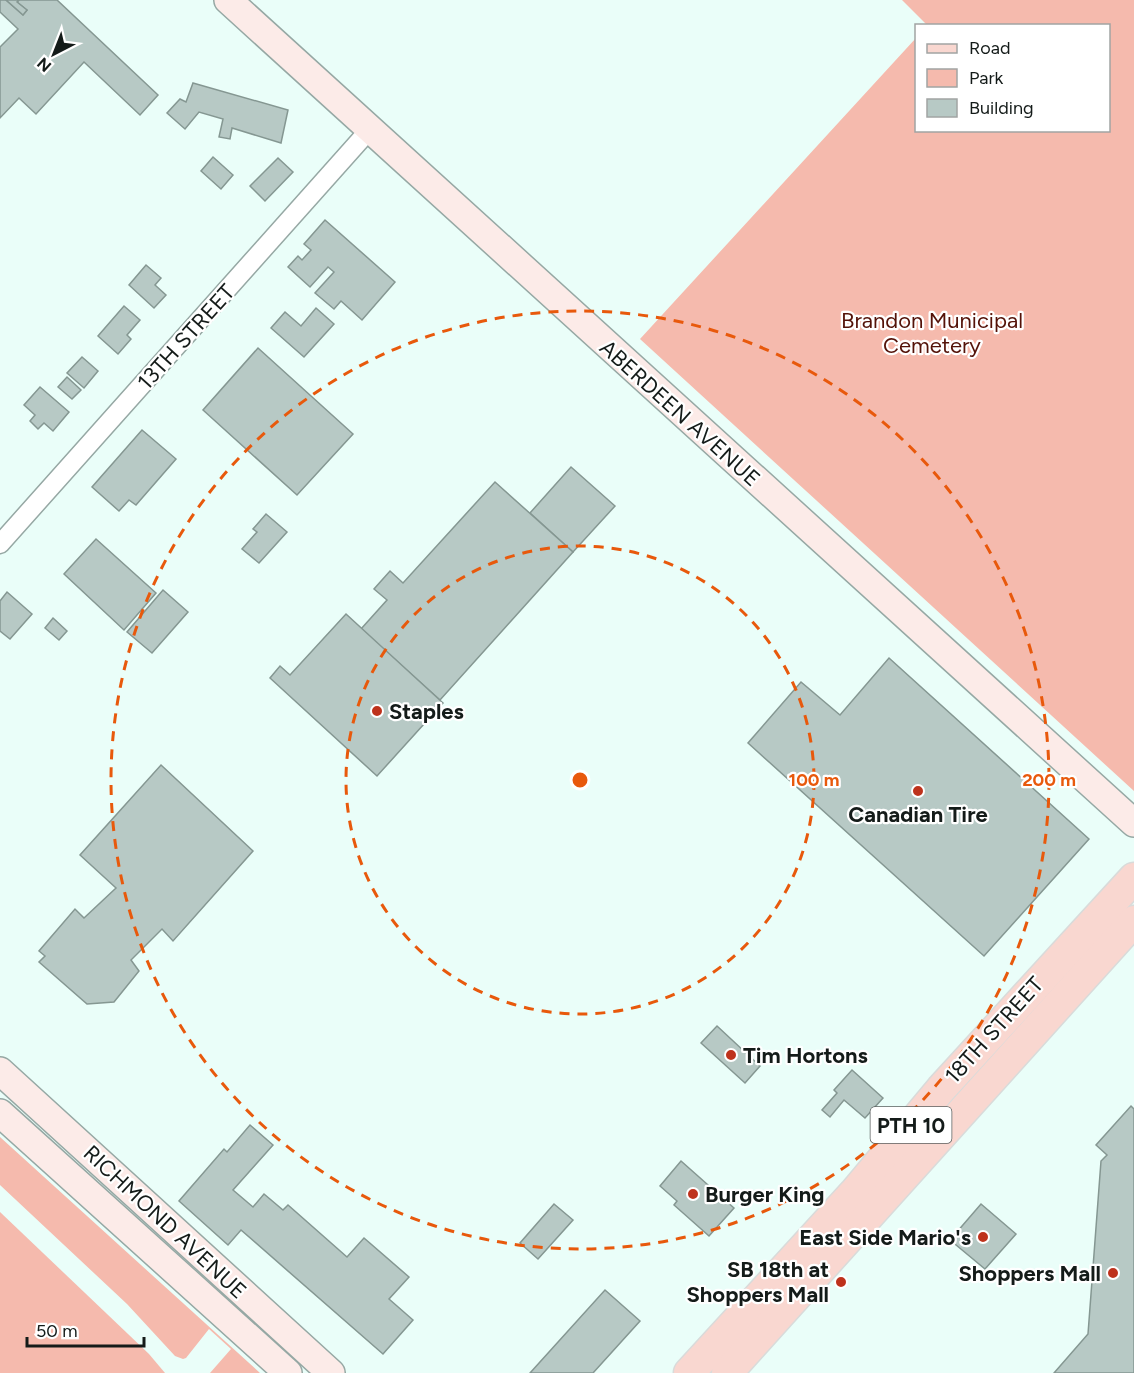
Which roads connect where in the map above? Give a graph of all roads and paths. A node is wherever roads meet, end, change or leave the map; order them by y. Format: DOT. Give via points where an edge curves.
graph roads {
  1 [pos="228,0"];
  2 [pos="371,128"];
  3 [pos="0,544"];
  4 [pos="1134,823"];
  5 [pos="1134,878"];
  6 [pos="1134,921"];
  7 [pos="3,1081"];
  8 [pos="0,1113"];
  9 [pos="288,1373"];
  10 [pos="331,1373"];
  11 [pos="689,1373"];
  12 [pos="728,1373"];
  1 -- 2 [label="street, ABERDEEN AVENUE"];
  2 -- 3 [label="street, 13TH STREET"];
  2 -- 4 [label="street, ABERDEEN AVENUE" via="624,363"];
  5 -- 11 [label="main road, 18TH STREET / PTH 10"];
  6 -- 12 [label="main road, 18TH STREET / PTH 10"];
  7 -- 10 [label="street, RICHMOND AVENUE"];
  8 -- 9 [label="street, RICHMOND AVENUE"];
}
